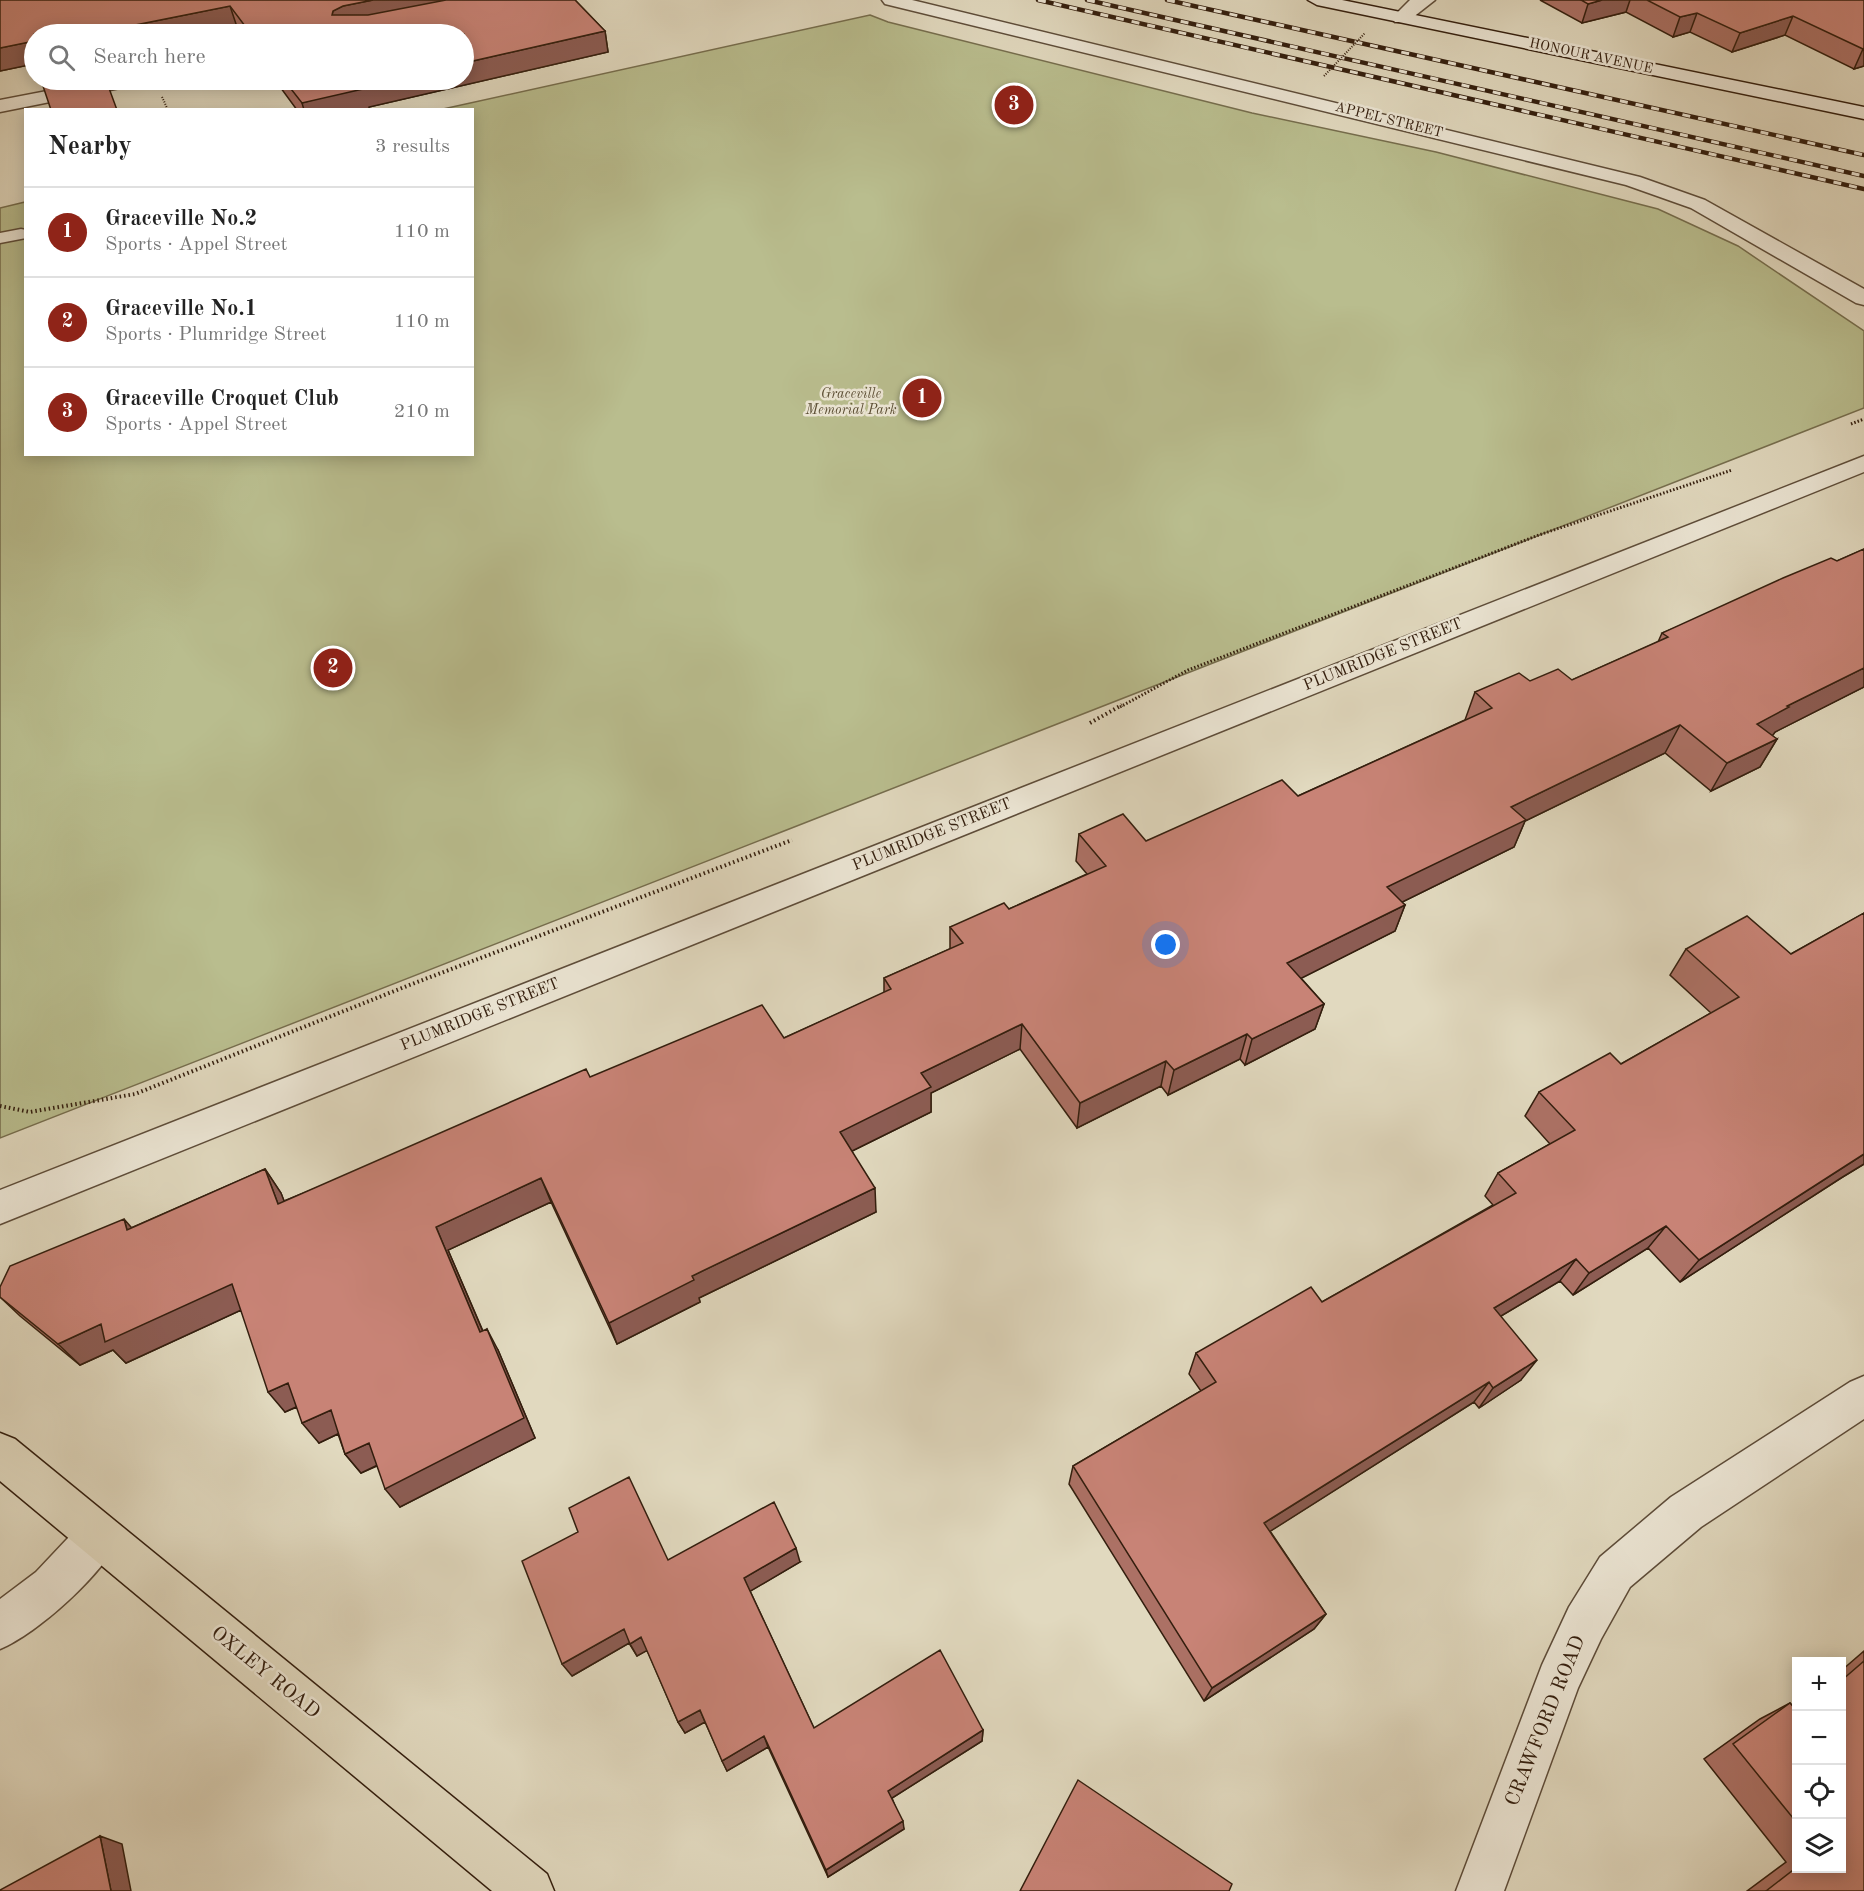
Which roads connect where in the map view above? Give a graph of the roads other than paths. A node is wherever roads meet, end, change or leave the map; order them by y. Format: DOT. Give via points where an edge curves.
graph roads {
  1 [pos="891,0"];
  2 [pos="1317,0"];
  3 [pos="1426,0"];
  4 [pos="1401,18"];
  5 [pos="80,90"];
  6 [pos="0,106"];
  7 [pos="1864,113"];
  8 [pos="21,234"];
  9 [pos="0,238"];
  10 [pos="1864,298"];
  11 [pos="1864,463"];
  12 [pos="0,1207"];
  13 [pos="1864,1396"];
  14 [pos="0,1454"];
  15 [pos="99,1536"];
  16 [pos="0,1627"];
  17 [pos="530,1891"];
  18 [pos="1480,1891"];
  1 -- 10 [label="street, APPEL STREET" via="1642,183 1716,213"];
  2 -- 4 [label="street, HONOUR AVENUE"];
  3 -- 4 [label="street"];
  4 -- 7 [label="street, HONOUR AVENUE"];
  5 -- 6 [label="street"];
  8 -- 9 [label="lane"];
  11 -- 12 [label="street, PLUMRIDGE STREET"];
  13 -- 18 [label="street, CRAWFORD ROAD" via="1686,1512 1615,1572 1558,1681"];
  14 -- 15 [label="main road, OXLEY ROAD"];
  15 -- 16 [label="street" via="51,1587"];
  15 -- 17 [label="main road, OXLEY ROAD"];
}
